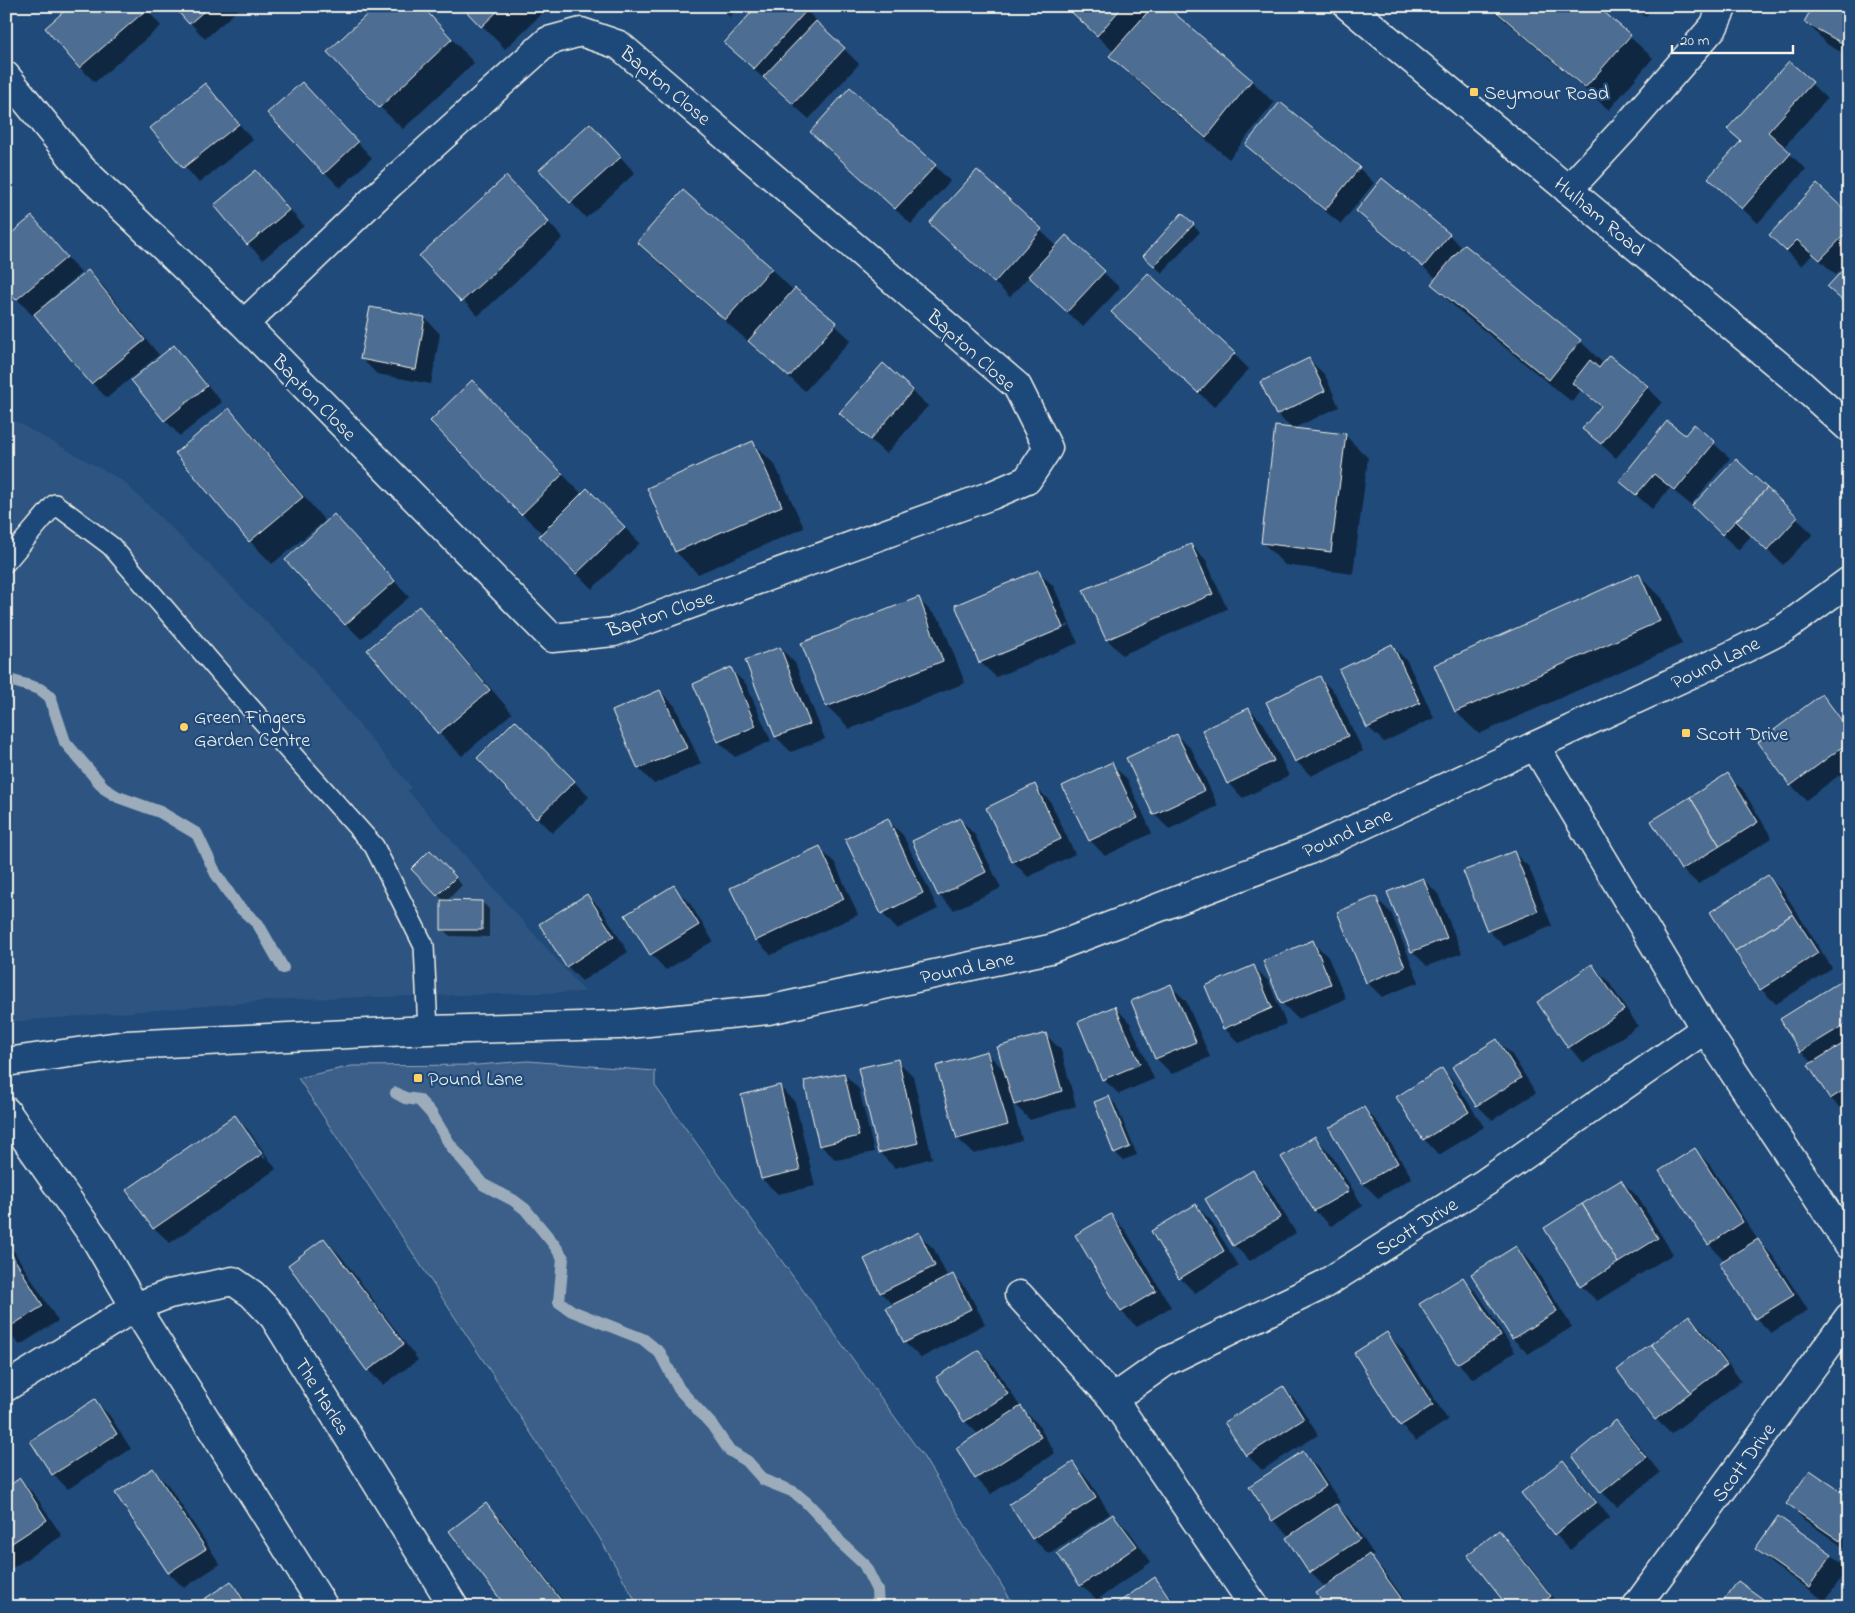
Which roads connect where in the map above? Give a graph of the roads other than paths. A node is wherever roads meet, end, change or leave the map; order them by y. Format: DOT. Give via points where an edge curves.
graph roads {
  1 [pos="1348,6"];
  2 [pos="1723,6"];
  3 [pos="6,76"];
  4 [pos="1568,190"];
  5 [pos="244,324"];
  6 [pos="1849,428"];
  7 [pos="6,562"];
  8 [pos="1849,581"];
  9 [pos="1535,746"];
  10 [pos="1705,1029"];
  11 [pos="428,1030"];
  12 [pos="6,1062"];
  13 [pos="6,1111"];
  14 [pos="1849,1245"];
  15 [pos="1019,1295"];
  16 [pos="135,1308"];
  17 [pos="1849,1317"];
  18 [pos="6,1388"];
  19 [pos="1113,1399"];
  20 [pos="324,1607"];
  21 [pos="454,1607"];
  22 [pos="1255,1607"];
  23 [pos="1636,1607"];
  1 -- 4 [label="street, Hulham Road"];
  2 -- 4 [label="street" via="1714,26"];
  3 -- 5 [label="street, Bapton Close" via="80,167"];
  4 -- 6 [label="street, Hulham Road" via="1823,402"];
  5 -- 5 [label="street, Bapton Close" via="548,41 581,32 619,44 1017,386 1048,448 1027,480 992,495 614,632 552,638"];
  7 -- 11 [label="lane" via="55,504 111,546 374,846 424,946"];
  8 -- 9 [label="street, Pound Lane" via="1776,632"];
  9 -- 10 [label="street"];
  9 -- 11 [label="street, Pound Lane" via="1307,850 1050,949 768,1010 619,1025"];
  10 -- 14 [label="street"];
  10 -- 19 [label="street, Scott Drive" via="1486,1182 1323,1285 1165,1362"];
  11 -- 12 [label="street, Pound Lane" via="126,1045"];
  13 -- 16 [label="street" via="96,1240"];
  15 -- 19 [label="street"];
  16 -- 18 [label="street, The Marles"];
  16 -- 20 [label="street"];
  16 -- 21 [label="street, The Marles" via="170,1294 233,1281 252,1294 274,1317"];
  17 -- 23 [label="street, Scott Drive"];
  19 -- 22 [label="street"];
}
